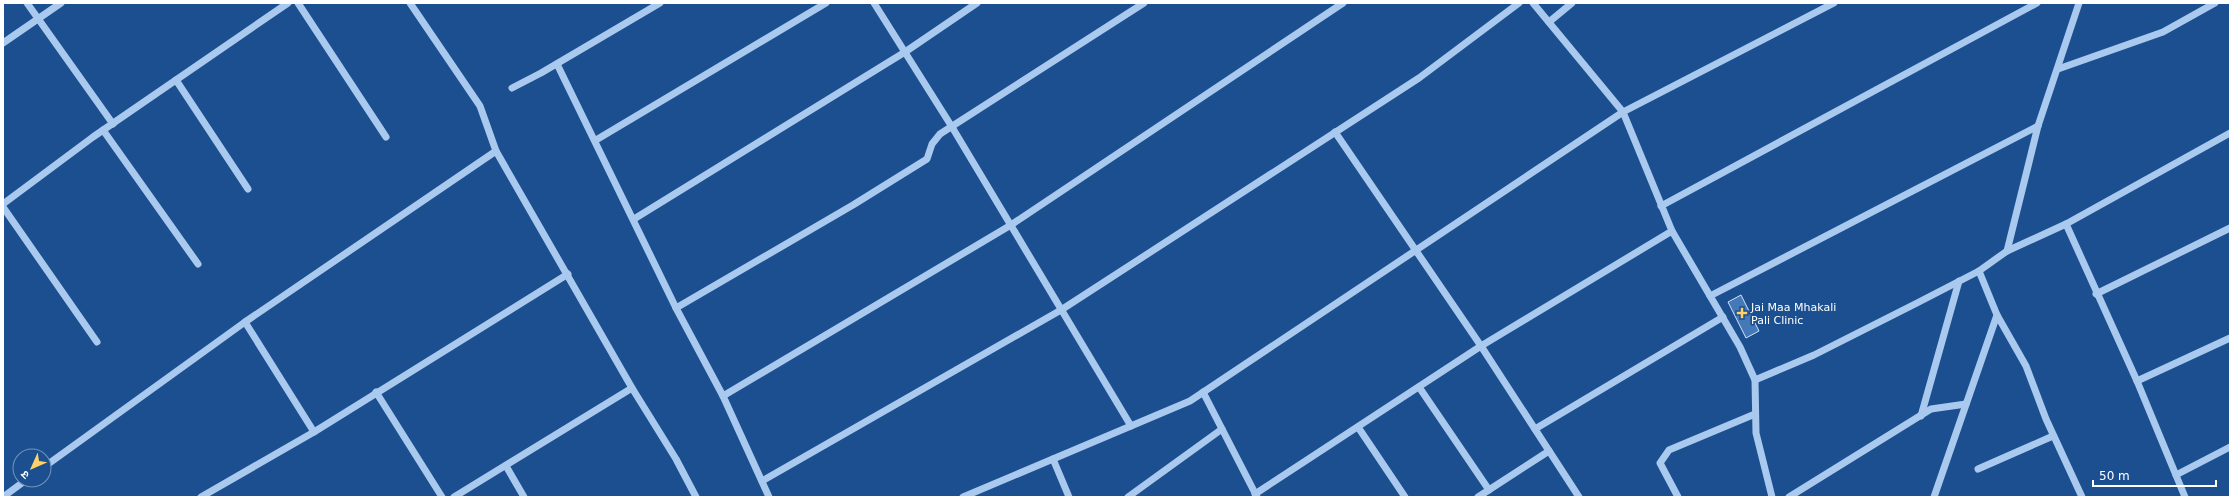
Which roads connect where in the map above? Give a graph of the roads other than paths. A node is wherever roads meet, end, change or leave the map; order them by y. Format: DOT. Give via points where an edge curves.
graph roads {
  1 [pos="27,3"];
  2 [pos="61,3"];
  3 [pos="288,3"];
  4 [pos="298,3"];
  5 [pos="410,3"];
  6 [pos="660,3"];
  7 [pos="826,3"];
  8 [pos="874,3"];
  9 [pos="977,3"];
  10 [pos="1144,3"];
  11 [pos="1343,3"];
  12 [pos="1519,3"];
  13 [pos="1533,3"];
  14 [pos="1572,3"];
  15 [pos="1834,3"];
  16 [pos="2037,3"];
  17 [pos="2080,3"];
  18 [pos="2215,3"];
  19 [pos="38,19"];
  20 [pos="1549,22"];
  21 [pos="3,43"];
  22 [pos="905,52"];
  23 [pos="557,64"];
  24 [pos="2058,69"];
  25 [pos="176,80"];
  26 [pos="512,88"];
  27 [pos="1623,112"];
  28 [pos="113,124"];
  29 [pos="2038,126"];
  30 [pos="952,127"];
  31 [pos="103,130"];
  32 [pos="1335,132"];
  33 [pos="2230,133"];
  34 [pos="386,137"];
  35 [pos="596,140"];
  36 [pos="496,151"];
  37 [pos="248,189"];
  38 [pos="3,205"];
  39 [pos="1661,206"];
  40 [pos="634,219"];
  41 [pos="2066,224"];
  42 [pos="1011,226"];
  43 [pos="2230,228"];
  44 [pos="1672,231"];
  45 [pos="1416,250"];
  46 [pos="2007,251"];
  47 [pos="198,264"];
  48 [pos="1979,270"];
  49 [pos="568,274"];
  50 [pos="1959,281"];
  51 [pos="2096,294"];
  52 [pos="1710,296"];
  53 [pos="676,308"];
  54 [pos="1061,310"];
  55 [pos="1997,315"];
  56 [pos="1723,317"];
  57 [pos="245,322"];
  58 [pos="2230,338"];
  59 [pos="97,342"];
  60 [pos="1481,346"];
  61 [pos="1755,380"];
  62 [pos="2137,381"];
  63 [pos="1419,387"];
  64 [pos="632,388"];
  65 [pos="376,392"];
  66 [pos="1203,392"];
  67 [pos="723,396"];
  68 [pos="1966,404"];
  69 [pos="1756,414"];
  70 [pos="1921,416"];
  71 [pos="1131,426"];
  72 [pos="1358,427"];
  73 [pos="1222,428"];
  74 [pos="1535,429"];
  75 [pos="314,432"];
  76 [pos="2054,436"];
  77 [pos="2230,447"];
  78 [pos="1549,451"];
  79 [pos="1053,459"];
  80 [pos="52,461"];
  81 [pos="506,466"];
  82 [pos="1978,469"];
  83 [pos="2176,475"];
  84 [pos="762,481"];
  85 [pos="15,488"];
  86 [pos="1489,490"];
  87 [pos="1256,495"];
  88 [pos="3,497"];
  89 [pos="202,497"];
  90 [pos="442,497"];
  91 [pos="454,497"];
  92 [pos="524,497"];
  93 [pos="696,497"];
  94 [pos="768,497"];
  95 [pos="963,497"];
  96 [pos="1069,497"];
  97 [pos="1128,497"];
  98 [pos="1405,497"];
  99 [pos="1478,497"];
  100 [pos="1579,497"];
  101 [pos="1678,497"];
  102 [pos="1772,497"];
  103 [pos="1789,497"];
  104 [pos="1934,497"];
  105 [pos="2082,497"];
  106 [pos="2185,497"];
  1 -- 19 [label="street"];
  2 -- 19 [label="street"];
  3 -- 25 [label="street"];
  4 -- 34 [label="street"];
  5 -- 36 [label="street" via="480,106"];
  6 -- 23 [label="street"];
  7 -- 35 [label="street"];
  8 -- 22 [label="street"];
  9 -- 22 [label="street"];
  10 -- 30 [label="street"];
  11 -- 42 [label="street"];
  12 -- 32 [label="street" via="1419,78"];
  13 -- 20 [label="street"];
  14 -- 20 [label="street"];
  15 -- 27 [label="street"];
  16 -- 39 [label="street"];
  17 -- 24 [label="street"];
  18 -- 24 [label="street" via="2163,32"];
  19 -- 21 [label="street"];
  19 -- 28 [label="street"];
  20 -- 27 [label="street"];
  22 -- 30 [label="street"];
  22 -- 40 [label="street"];
  23 -- 26 [label="street"];
  23 -- 35 [label="street"];
  24 -- 29 [label="street"];
  25 -- 28 [label="street"];
  25 -- 37 [label="street"];
  27 -- 39 [label="street"];
  27 -- 45 [label="street"];
  28 -- 31 [label="street"];
  29 -- 46 [label="street"];
  29 -- 52 [label="street"];
  30 -- 42 [label="street"];
  30 -- 53 [label="street" via="940,134 932,144 927,159"];
  31 -- 38 [label="street"];
  31 -- 47 [label="street"];
  32 -- 45 [label="street"];
  32 -- 54 [label="street"];
  33 -- 41 [label="street"];
  35 -- 40 [label="street"];
  36 -- 49 [label="street"];
  36 -- 57 [label="street"];
  38 -- 59 [label="street"];
  39 -- 44 [label="street"];
  40 -- 53 [label="street"];
  41 -- 46 [label="street"];
  41 -- 51 [label="street"];
  42 -- 54 [label="street"];
  42 -- 67 [label="street"];
  43 -- 51 [label="street"];
  44 -- 52 [label="street"];
  44 -- 60 [label="street"];
  45 -- 60 [label="street"];
  45 -- 66 [label="street"];
  46 -- 48 [label="street"];
  48 -- 50 [label="street"];
  48 -- 55 [label="street"];
  49 -- 64 [label="street"];
  49 -- 65 [label="street"];
  50 -- 61 [label="street" via="1814,355"];
  50 -- 70 [label="street"];
  51 -- 62 [label="street"];
  52 -- 56 [label="street"];
  53 -- 67 [label="street"];
  54 -- 71 [label="street"];
  54 -- 84 [label="street"];
  55 -- 68 [label="street"];
  55 -- 76 [label="street" via="2026,366"];
  56 -- 61 [label="street"];
  56 -- 74 [label="street"];
  57 -- 75 [label="street"];
  57 -- 80 [label="street"];
  58 -- 62 [label="street"];
  60 -- 63 [label="street"];
  60 -- 74 [label="street"];
  61 -- 69 [label="street"];
  62 -- 83 [label="street"];
  63 -- 72 [label="street"];
  63 -- 86 [label="street"];
  64 -- 81 [label="street"];
  64 -- 93 [label="street"];
  65 -- 75 [label="street"];
  65 -- 90 [label="street"];
  66 -- 71 [label="street" via="1190,401"];
  66 -- 73 [label="street"];
  67 -- 84 [label="street"];
  68 -- 70 [label="street" via="1932,409"];
  68 -- 104 [label="street"];
  69 -- 101 [label="street" via="1669,450 1660,463"];
  69 -- 102 [label="street" via="1756,433"];
  70 -- 103 [label="street"];
  71 -- 79 [label="street"];
  72 -- 87 [label="street"];
  72 -- 98 [label="street"];
  73 -- 87 [label="street"];
  73 -- 97 [label="street"];
  74 -- 78 [label="street"];
  75 -- 89 [label="street"];
  76 -- 82 [label="street"];
  76 -- 105 [label="street"];
  77 -- 83 [label="street"];
  78 -- 86 [label="street"];
  78 -- 100 [label="street"];
  79 -- 95 [label="street"];
  79 -- 96 [label="street"];
  81 -- 91 [label="street"];
  81 -- 92 [label="street"];
  83 -- 106 [label="street"];
  84 -- 94 [label="street"];
  85 -- 88 [label="street"];
  86 -- 99 [label="street"];
}
